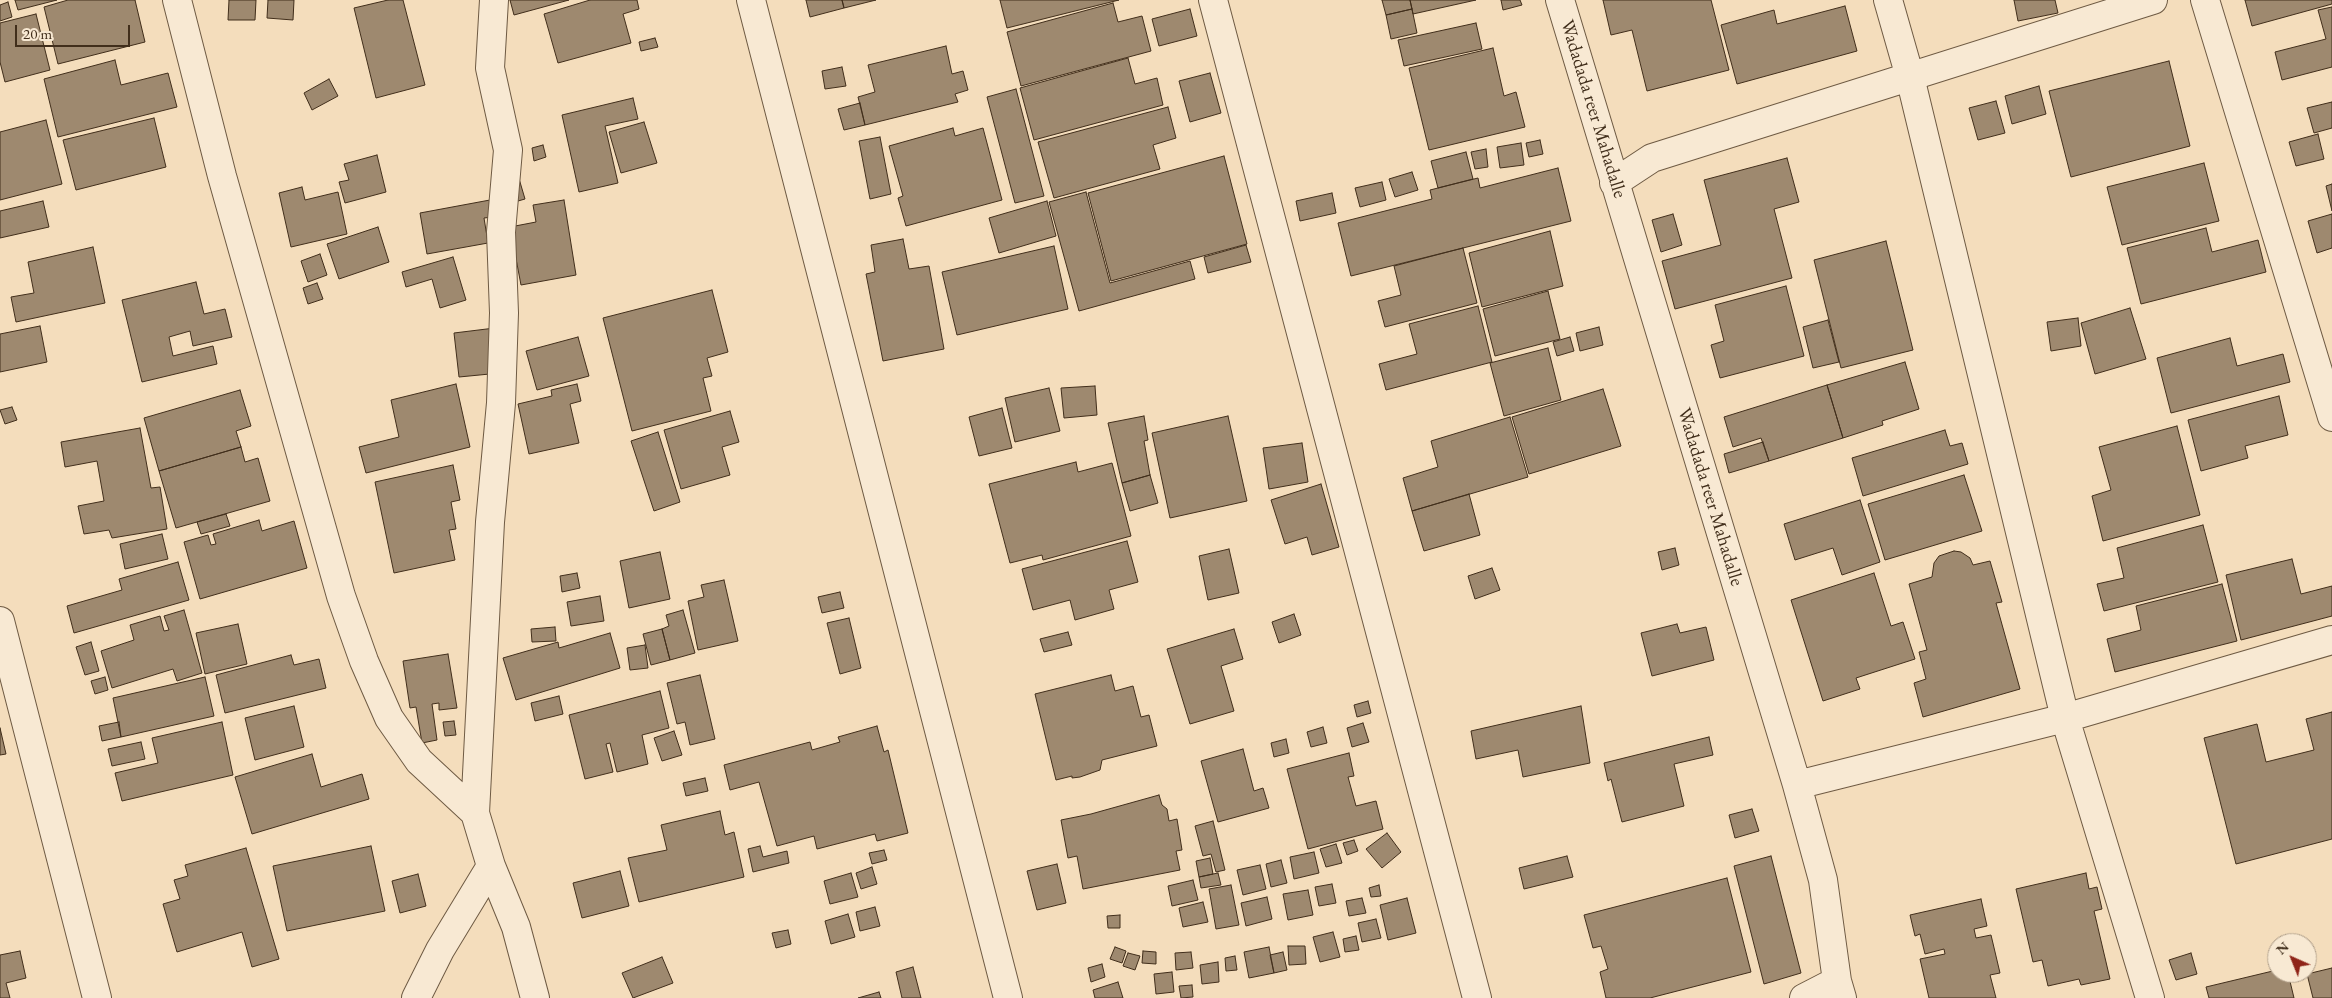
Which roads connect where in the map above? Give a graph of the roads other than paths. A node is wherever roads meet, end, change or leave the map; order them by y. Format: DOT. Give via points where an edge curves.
graph roads {
  1 [pos="177,0"];
  2 [pos="494,0"];
  3 [pos="751,0"];
  4 [pos="1213,0"];
  5 [pos="1560,0"];
  6 [pos="1888,0"];
  7 [pos="2153,0"];
  8 [pos="2205,0"];
  9 [pos="1910,77"];
  10 [pos="1614,183"];
  11 [pos="2332,417"];
  12 [pos="0,621"];
  13 [pos="2332,640"];
  14 [pos="2065,718"];
  15 [pos="1797,785"];
  16 [pos="475,813"];
  17 [pos="491,866"];
  18 [pos="1839,990"];
  19 [pos="96,998"];
  20 [pos="416,998"];
  21 [pos="535,998"];
  22 [pos="1008,998"];
  23 [pos="1477,998"];
  24 [pos="1804,998"];
  25 [pos="2150,998"];
  1 -- 16 [label="street" via="222,176 341,596 364,661 389,718 419,761"];
  2 -- 16 [label="street" via="490,68 508,150 501,232 504,313 501,403 490,522"];
  3 -- 22 [label="street"];
  4 -- 23 [label="street"];
  5 -- 10 [label="street, Wadadada reer Mahadalle"];
  6 -- 9 [label="street"];
  7 -- 9 [label="street"];
  8 -- 11 [label="street"];
  9 -- 10 [label="street" via="1652,158"];
  9 -- 14 [label="street"];
  10 -- 15 [label="street, Wadadada reer Mahadalle"];
  12 -- 19 [label="street"];
  13 -- 14 [label="street"];
  14 -- 15 [label="street"];
  14 -- 25 [label="street"];
  15 -- 18 [label="street, Wadadada reer Mahadalle" via="1823,880"];
  16 -- 17 [label="street"];
  17 -- 20 [label="street" via="440,950"];
  17 -- 21 [label="street" via="516,927"];
  18 -- 24 [label="street"];
}
